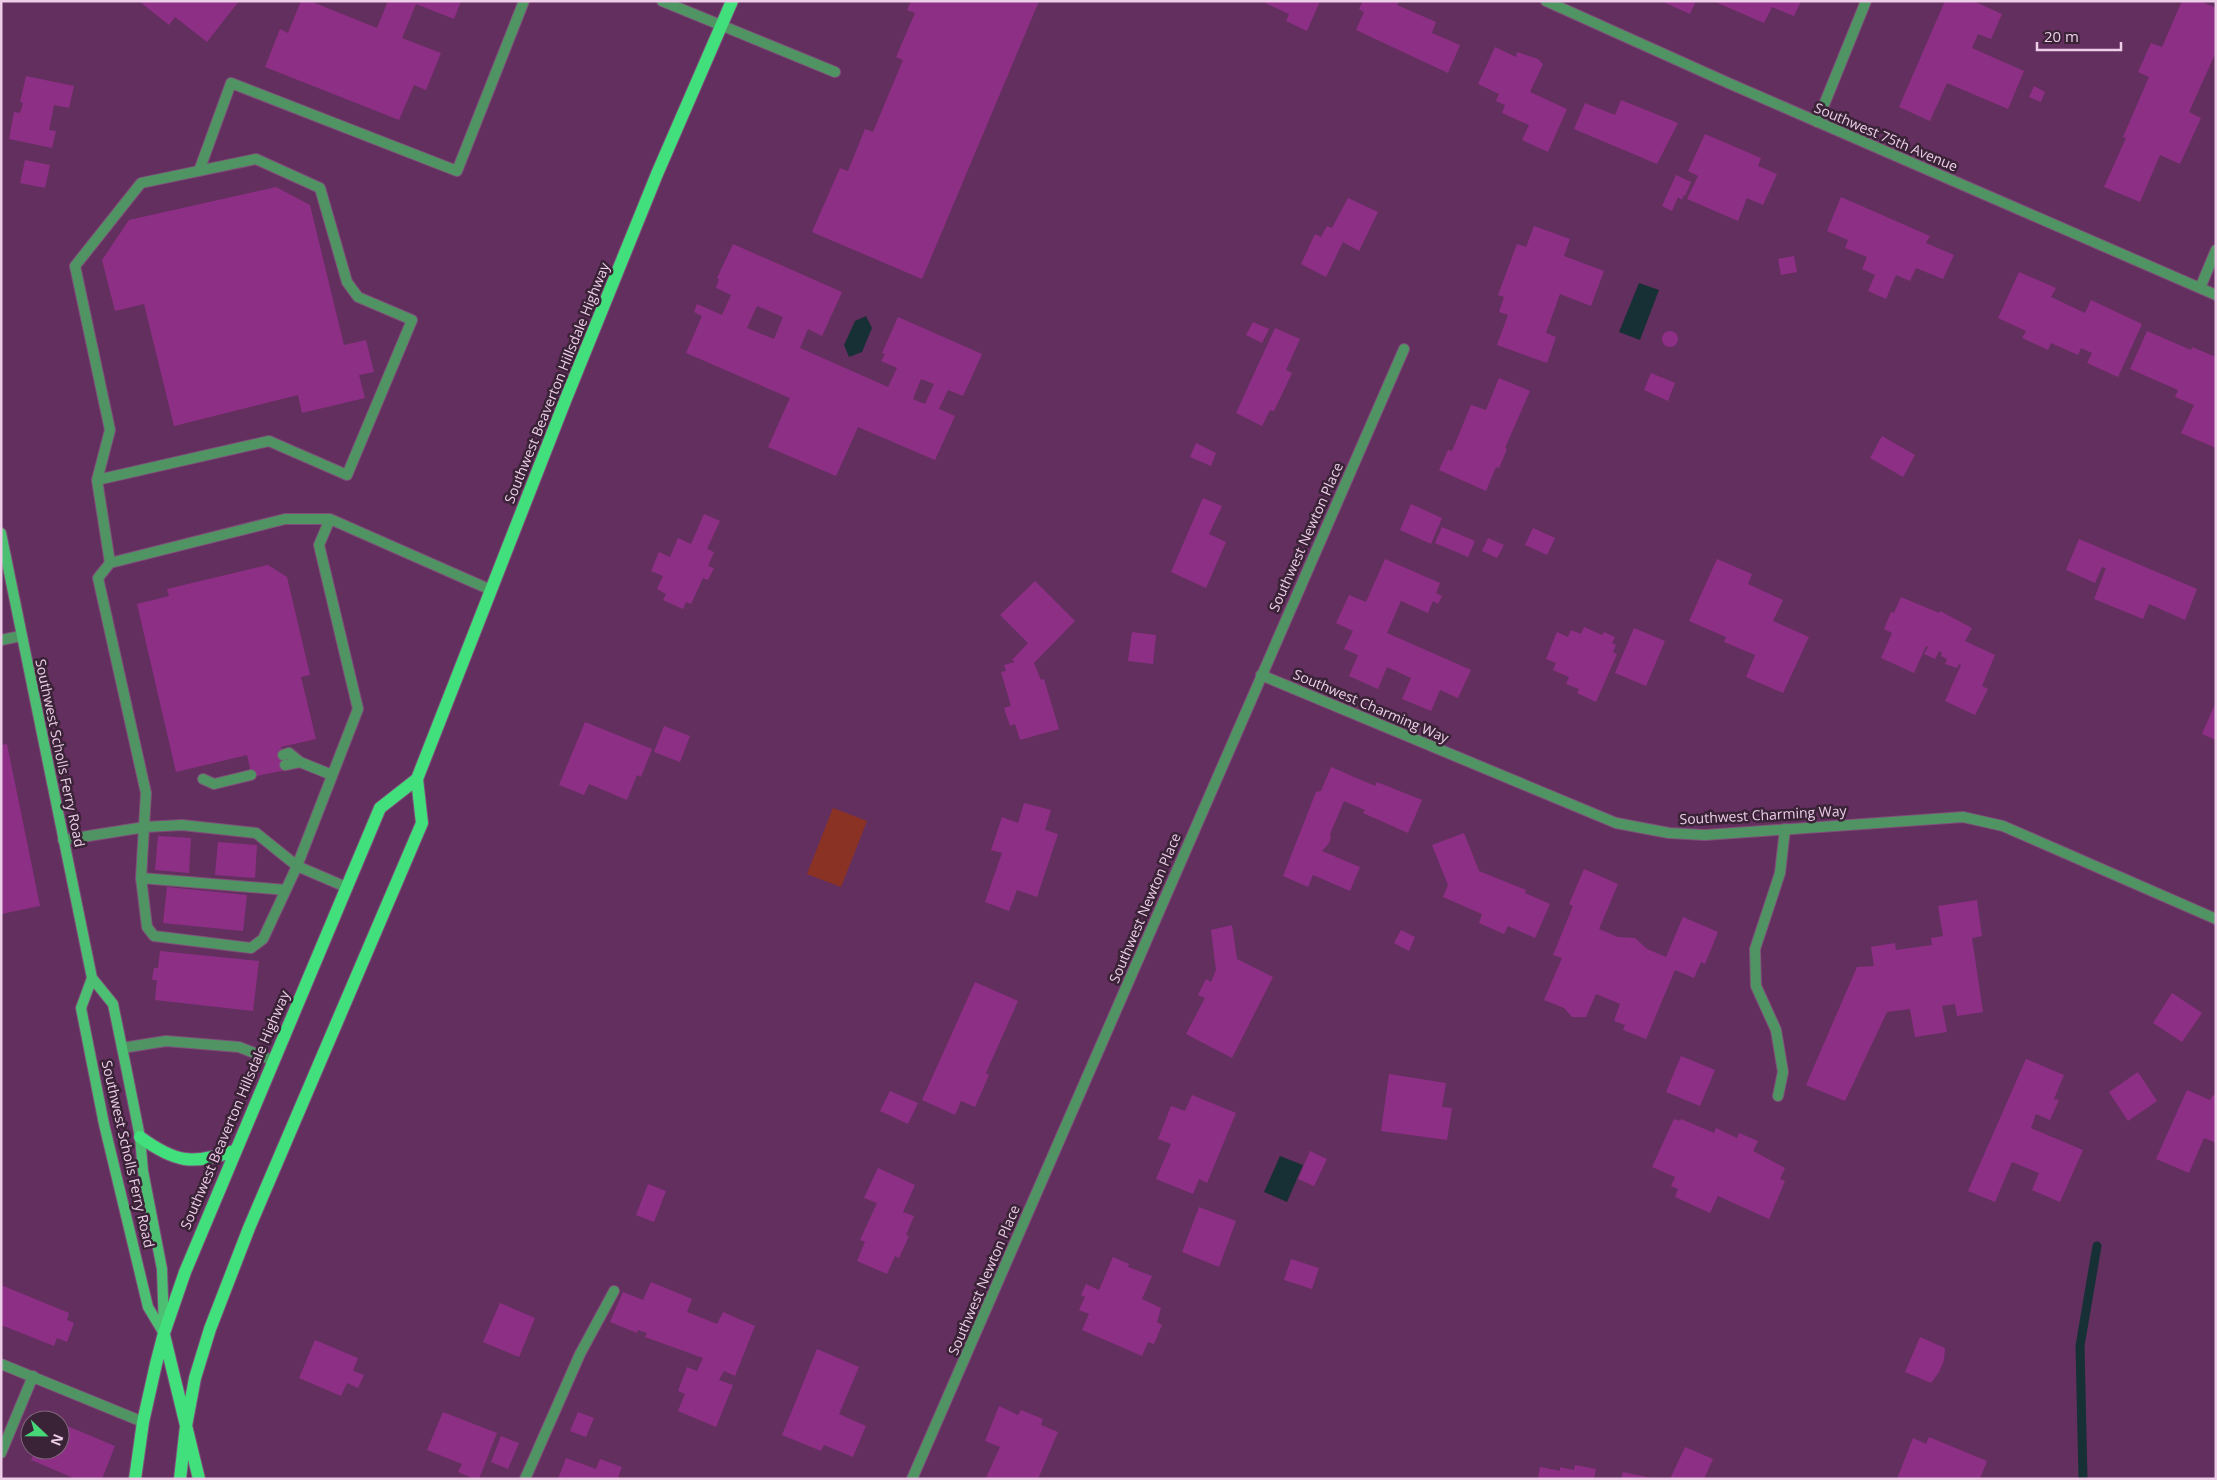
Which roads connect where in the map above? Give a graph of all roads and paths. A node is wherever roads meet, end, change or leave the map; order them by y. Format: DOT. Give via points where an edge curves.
graph roads {
  1 [pos="524,1"];
  2 [pos="662,1"];
  3 [pos="732,1"];
  4 [pos="1546,1"];
  5 [pos="1866,1"];
  6 [pos="721,25"];
  7 [pos="835,72"];
  8 [pos="1817,122"];
  9 [pos="199,171"];
  10 [pos="2216,250"];
  11 [pos="2200,288"];
  12 [pos="2216,295"];
  13 [pos="1404,349"];
  14 [pos="97,480"];
  15 [pos="330,519"];
  16 [pos="1,533"];
  17 [pos="110,563"];
  18 [pos="491,590"];
  19 [pos="21,636"];
  20 [pos="1,640"];
  21 [pos="1261,675"];
  22 [pos="283,755"];
  23 [pos="300,762"];
  24 [pos="285,766"];
  25 [pos="251,775"];
  26 [pos="332,775"];
  27 [pos="203,779"];
  28 [pos="417,779"];
  29 [pos="145,827"];
  30 [pos="1785,829"];
  31 [pos="63,840"];
  32 [pos="297,866"];
  33 [pos="140,878"];
  34 [pos="346,887"];
  35 [pos="286,890"];
  36 [pos="2216,919"];
  37 [pos="92,978"];
  38 [pos="122,1048"];
  39 [pos="272,1060"];
  40 [pos="1778,1096"];
  41 [pos="140,1137"];
  42 [pos="234,1150"];
  43 [pos="614,1291"];
  44 [pos="164,1333"];
  45 [pos="1,1364"];
  46 [pos="33,1376"];
  47 [pos="143,1422"];
  48 [pos="186,1426"];
  49 [pos="1,1452"];
  50 [pos="135,1479"];
  51 [pos="180,1479"];
  52 [pos="199,1479"];
  53 [pos="526,1479"];
  54 [pos="912,1479"];
  1 -- 9 [label="street" via="457,171 231,83"];
  2 -- 6 [label="street"];
  3 -- 6 [label="main road, Southwest Beaverton Hillsdale Highway"];
  4 -- 8 [label="street, Southwest 75th Avenue"];
  5 -- 8 [label="street"];
  6 -- 7 [label="street"];
  6 -- 18 [label="main road, Southwest Beaverton Hillsdale Highway" via="568,392"];
  8 -- 11 [label="street, Southwest 75th Avenue"];
  9 -- 14 [label="street" via="141,183 75,266 110,430"];
  9 -- 14 [label="street" via="256,159 320,188 347,282 358,297 412,320 347,475 269,441"];
  10 -- 11 [label="street"];
  11 -- 12 [label="street, Southwest 75th Avenue"];
  13 -- 21 [label="street, Southwest Newton Place"];
  14 -- 17 [label="street"];
  15 -- 17 [label="street" via="285,519"];
  15 -- 18 [label="street"];
  15 -- 26 [label="street" via="319,545 358,709"];
  16 -- 19 [label="main road, Southwest Scholls Ferry Road"];
  17 -- 29 [label="street" via="98,578 146,793"];
  18 -- 28 [label="main road, Southwest Beaverton Hillsdale Highway"];
  19 -- 20 [label="street"];
  19 -- 31 [label="main road, Southwest Scholls Ferry Road"];
  21 -- 30 [label="street, Southwest Charming Way" via="1616,823 1669,833 1696,834"];
  21 -- 54 [label="street, Southwest Newton Place"];
  22 -- 23 [label="street" via="289,753"];
  23 -- 24 [label="street"];
  23 -- 26 [label="street"];
  25 -- 27 [label="street" via="214,784"];
  26 -- 32 [label="street"];
  28 -- 34 [label="main road, Southwest Beaverton Hillsdale Highway" via="380,808"];
  28 -- 48 [label="main road, Southwest Beaverton Hillsdale Highway" via="422,824 226,1287 195,1378"];
  29 -- 31 [label="street"];
  29 -- 32 [label="street" via="182,825 256,833"];
  29 -- 33 [label="street"];
  30 -- 36 [label="street, Southwest Charming Way" via="1936,817 1981,820 2003,826"];
  30 -- 40 [label="street" via="1780,873 1755,949 1756,986 1776,1030 1783,1072"];
  31 -- 37 [label="main road, Southwest Scholls Ferry Road"];
  32 -- 34 [label="street"];
  32 -- 35 [label="street"];
  33 -- 35 [label="street"];
  33 -- 35 [label="street" via="147,927 154,936 251,948 263,939"];
  34 -- 39 [label="main road, Southwest Beaverton Hillsdale Highway"];
  37 -- 38 [label="main road, Southwest Scholls Ferry Road" via="113,1004"];
  37 -- 44 [label="main road, Southwest Scholls Ferry Road" via="81,1008 104,1124 148,1307"];
  38 -- 39 [label="street" via="166,1041 239,1046"];
  38 -- 41 [label="main road, Southwest Scholls Ferry Road"];
  39 -- 42 [label="main road, Southwest Beaverton Hillsdale Highway"];
  41 -- 42 [label="main road" via="160,1152 182,1159 207,1158"];
  41 -- 44 [label="main road, Southwest Scholls Ferry Road" via="162,1269"];
  42 -- 44 [label="main road, Southwest Beaverton Hillsdale Highway" via="192,1252"];
  43 -- 53 [label="street" via="580,1354"];
  44 -- 47 [label="main road, Southwest Beaverton Hillsdale Highway"];
  44 -- 48 [label="main road, Southwest Scholls Ferry Road"];
  45 -- 46 [label="street"];
  46 -- 47 [label="street"];
  46 -- 49 [label="street"];
  47 -- 50 [label="main road, Southwest Beaverton Hillsdale Highway"];
  48 -- 51 [label="main road, Southwest Beaverton Hillsdale Highway"];
  48 -- 52 [label="main road, Southwest Scholls Ferry Road"];
}
